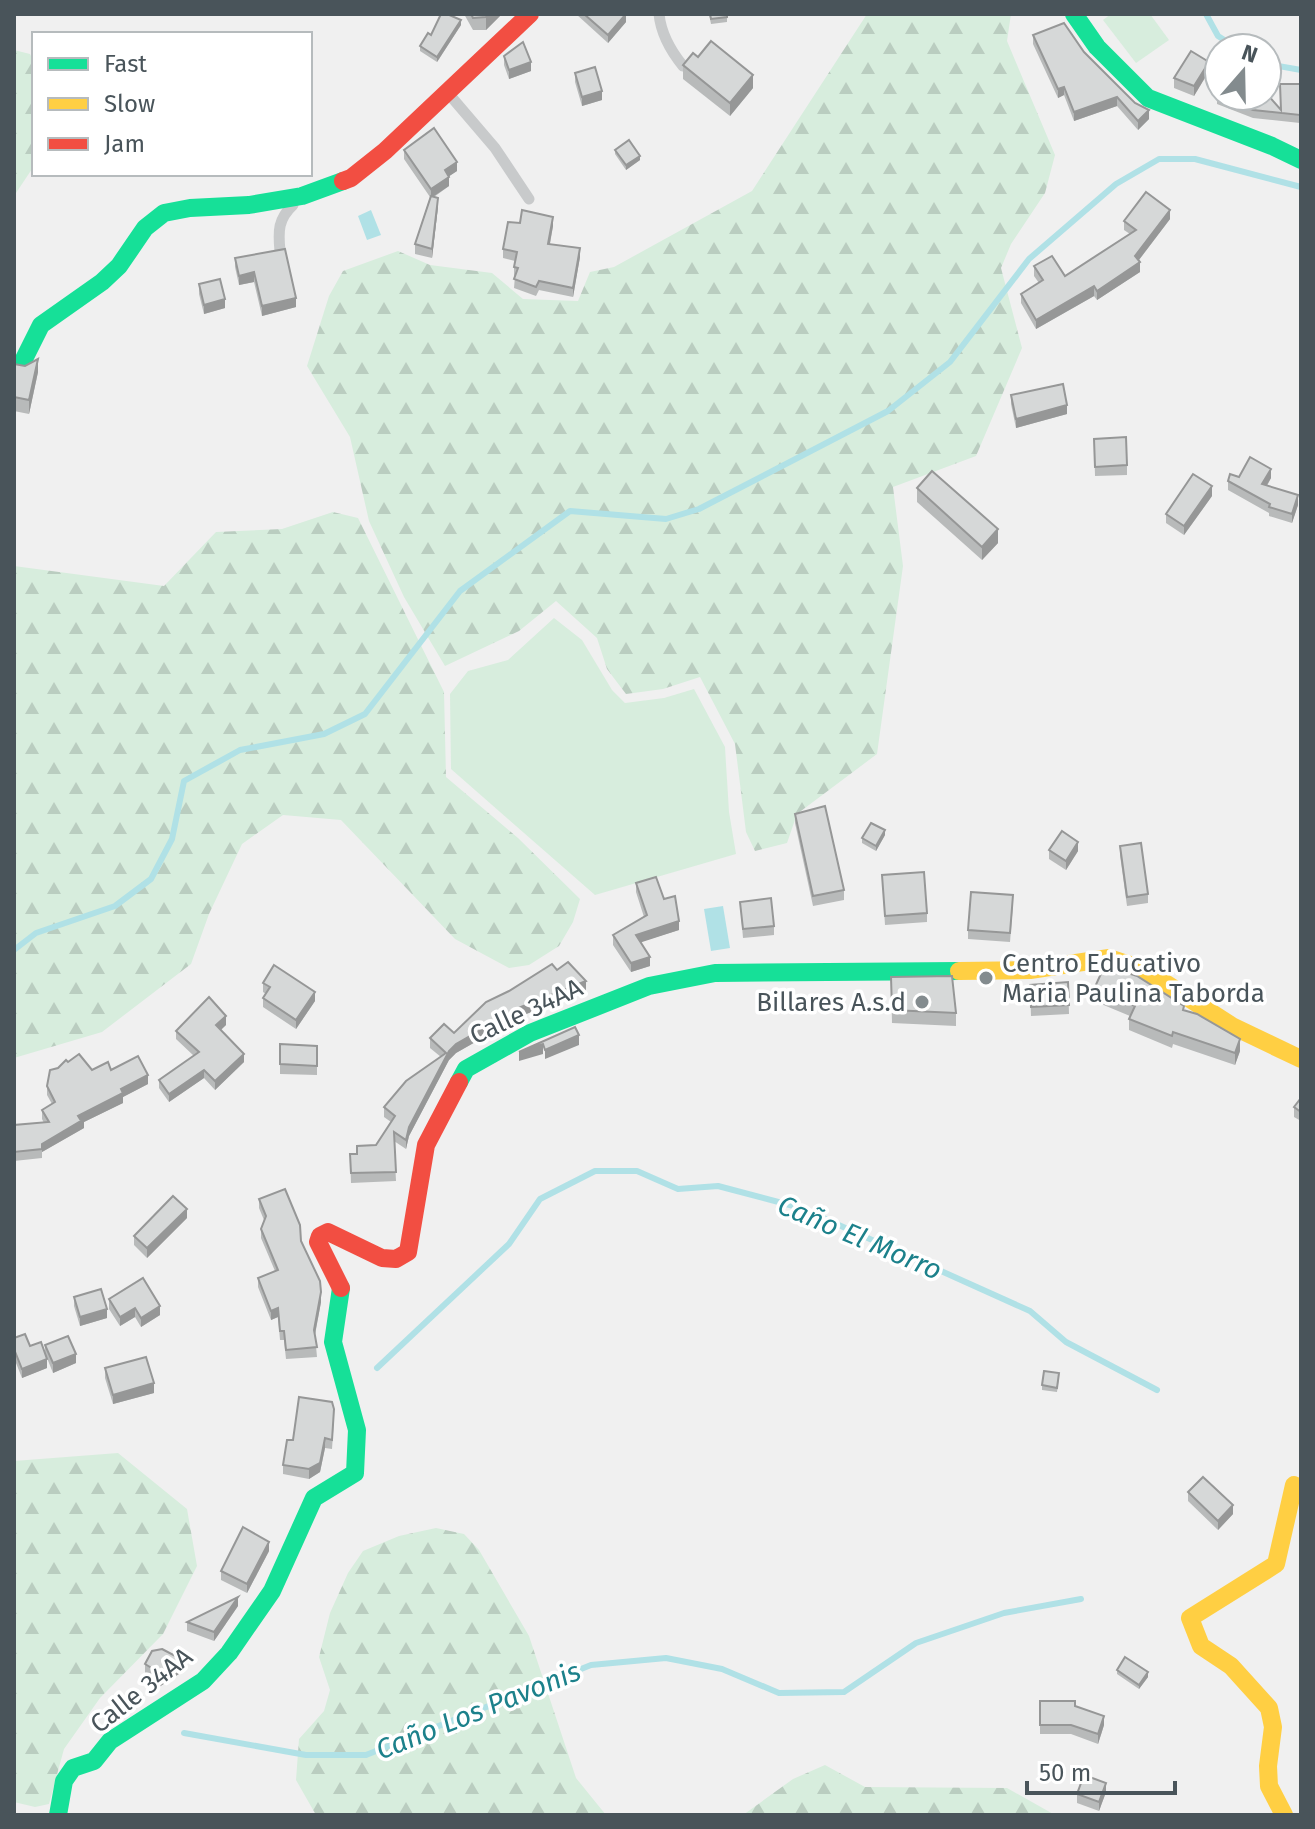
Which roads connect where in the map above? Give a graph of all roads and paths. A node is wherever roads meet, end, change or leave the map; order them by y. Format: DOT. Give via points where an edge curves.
graph roads {
  1 [pos="530,14"];
  2 [pos="659,14"];
  3 [pos="1074,14"];
  4 [pos="683,66"];
  5 [pos="448,93"];
  6 [pos="1301,160"];
  7 [pos="302,196"];
  8 [pos="529,199"];
  9 [pos="280,251"];
  10 [pos="23,361"];
  11 [pos="1301,1059"];
  12 [pos="1301,1489"];
  13 [pos="58,1815"];
  14 [pos="1284,1815"];
  1 -- 5 [label="street"];
  2 -- 4 [label="lane" via="671,51"];
  3 -- 6 [label="street" via="1097,47 1148,98"];
  5 -- 7 [label="street" via="351,178"];
  5 -- 8 [label="lane"];
  7 -- 9 [label="lane" via="283,214"];
  7 -- 10 [label="street" via="164,213 145,228 102,282 41,325"];
  11 -- 13 [label="street, Calle 34AA" via="1232,1026 1145,970 1109,958 1030,970 715,973 649,986 530,1033 466,1069 426,1145 408,1252 396,1259 382,1258 328,1232 318,1242 342,1291 333,1342 357,1430 355,1473 314,1498 272,1591 229,1653 203,1681 110,1741 94,1761 73,1768 64,1781"];
  12 -- 14 [label="street" via="1294,1485 1276,1564 1190,1618 1201,1646 1231,1666 1273,1715 1268,1780"];
}
